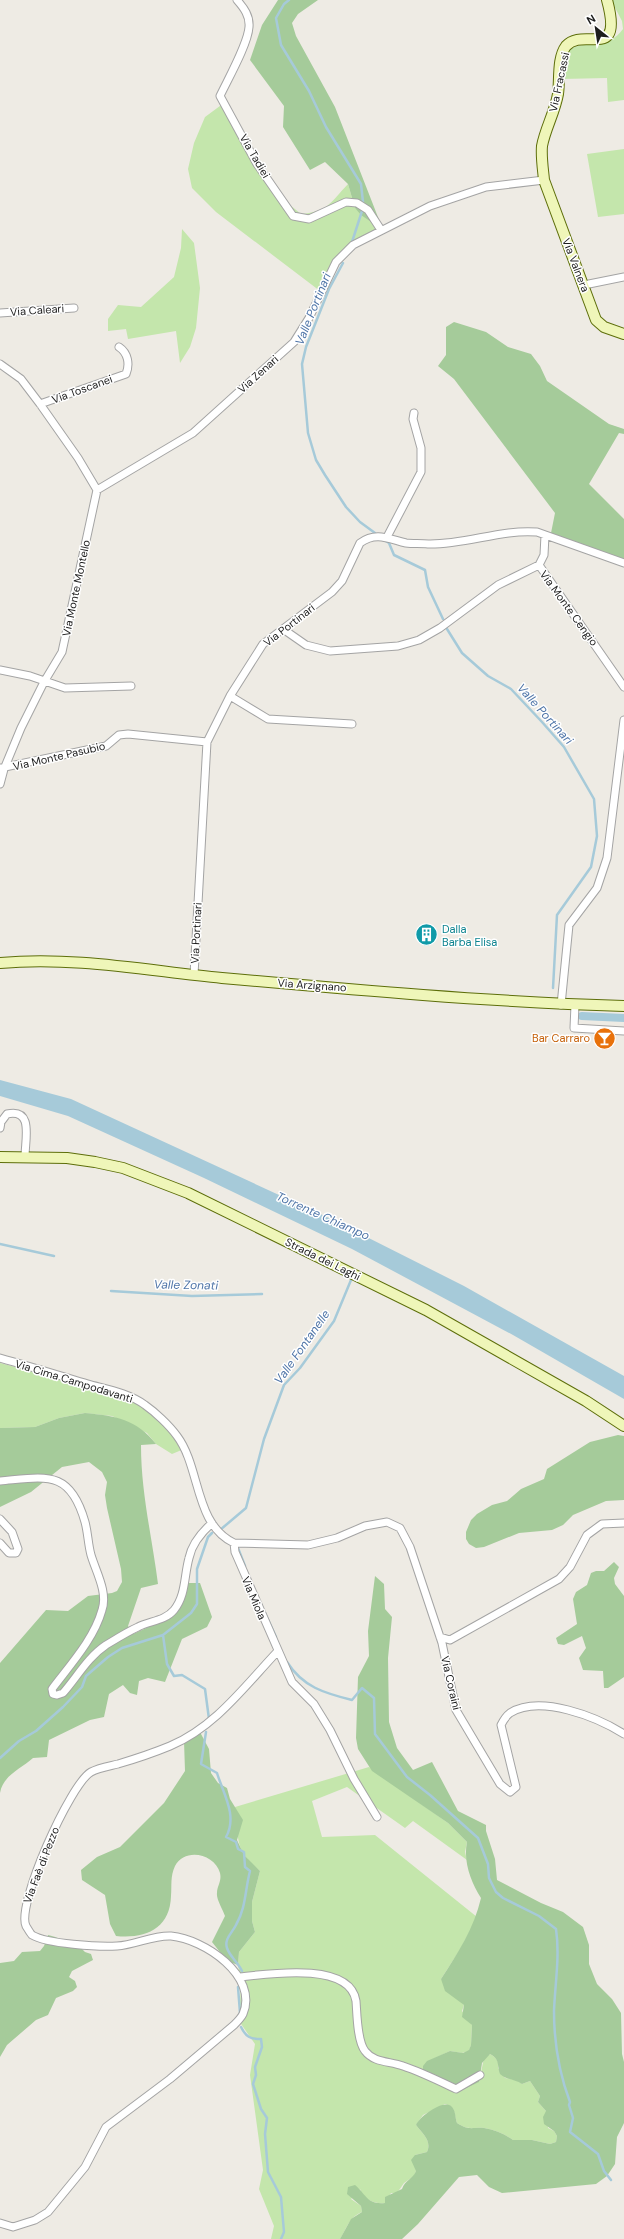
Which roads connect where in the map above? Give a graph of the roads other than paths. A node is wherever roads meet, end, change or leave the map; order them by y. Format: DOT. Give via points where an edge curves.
graph roads {
  1 [pos="236,0"];
  2 [pos="607,0"];
  3 [pos="544,180"];
  4 [pos="380,230"];
  5 [pos="624,277"];
  6 [pos="584,285"];
  7 [pos="74,308"];
  8 [pos="0,313"];
  9 [pos="624,334"];
  10 [pos="119,347"];
  11 [pos="0,364"];
  12 [pos="40,404"];
  13 [pos="414,413"];
  14 [pos="97,490"];
  15 [pos="545,535"];
  16 [pos="387,537"];
  17 [pos="624,563"];
  18 [pos="539,565"];
  19 [pos="283,629"];
  20 [pos="0,670"];
  21 [pos="44,682"];
  22 [pos="131,686"];
  23 [pos="624,687"];
  24 [pos="230,696"];
  25 [pos="624,720"];
  26 [pos="352,724"];
  27 [pos="207,742"];
  28 [pos="2,768"];
  29 [pos="0,784"];
  30 [pos="0,963"];
  31 [pos="194,974"];
  32 [pos="561,1005"];
  33 [pos="575,1005"];
  34 [pos="624,1006"];
  35 [pos="624,1031"];
  36 [pos="0,1128"];
  37 [pos="0,1157"];
  38 [pos="26,1157"];
  39 [pos="0,1358"];
  40 [pos="624,1426"];
  41 [pos="0,1481"];
  42 [pos="0,1519"];
  43 [pos="212,1523"];
  44 [pos="624,1523"];
  45 [pos="0,1543"];
  46 [pos="234,1543"];
  47 [pos="440,1637"];
  48 [pos="277,1652"];
  49 [pos="624,1734"];
  50 [pos="377,1817"];
  51 [pos="240,1977"];
  52 [pos="480,2075"];
  53 [pos="0,2223"];
  1 -- 4 [label="street, Via Tadiei" via="244,8 249,27 247,38 220,96 258,164 293,216 309,219 346,202 368,210"];
  2 -- 3 [label="street, Via Fracassi" via="617,20 618,27 615,33 610,38 576,41 566,47 562,56 556,104 542,146"];
  3 -- 4 [label="street, Via Zenari" via="486,187 430,206"];
  3 -- 6 [label="street, Via Valnera"];
  4 -- 14 [label="street, Via Zenari" via="353,245 336,262 309,318 294,342 192,432"];
  5 -- 6 [label="street"];
  6 -- 9 [label="street, Via Valnera" via="598,324"];
  7 -- 8 [label="street, Via Caleari"];
  10 -- 12 [label="street, Via Toscanei" via="125,353 129,364 126,374"];
  11 -- 12 [label="street" via="21,379"];
  12 -- 14 [label="street, Via Toscanei"];
  13 -- 16 [label="street" via="413,419 421,448 421,472"];
  14 -- 21 [label="street, Via Monte Montello" via="62,652"];
  15 -- 16 [label="street, Via Portinari" via="522,531 448,544 407,543"];
  15 -- 17 [label="street, Via Portinari"];
  15 -- 18 [label="street" via="544,555"];
  16 -- 19 [label="street, Via Portinari" via="375,536 360,543 342,581 332,592"];
  18 -- 19 [label="street, Via Monte Cengio" via="498,585 440,628 419,640 398,646 330,651 306,645"];
  18 -- 23 [label="street, Via Monte Cengio"];
  19 -- 24 [label="street, Via Portinari" via="264,644"];
  20 -- 21 [label="street" via="30,676"];
  21 -- 22 [label="street" via="65,688"];
  21 -- 28 [label="street, Via Monte Montello"];
  24 -- 26 [label="street" via="268,719"];
  24 -- 27 [label="street, Via Portinari"];
  25 -- 32 [label="street" via="607,858 597,888 569,925"];
  27 -- 28 [label="street, Via Monte Pasubio" via="119,735 106,746"];
  27 -- 31 [label="street, Via Portinari"];
  28 -- 29 [label="street, Via Monte Montello"];
  30 -- 31 [label="street, Via Arzignano" via="21,961 79,964"];
  31 -- 32 [label="street, Via Arzignano"];
  32 -- 33 [label="street, Via Arzignano"];
  33 -- 34 [label="street, Via Arzignano"];
  33 -- 35 [label="street" via="574,1028"];
  36 -- 38 [label="street" via="7,1114 15,1112 22,1115 26,1120"];
  37 -- 38 [label="street, Strada dei Laghi"];
  38 -- 40 [label="street, Strada dei Laghi" via="67,1158 123,1168 188,1193 431,1313 586,1401"];
  39 -- 43 [label="street, Via Cima Campodavanti" via="124,1394 144,1404 178,1436 192,1466 202,1503"];
  41 -- 43 [label="street" via="47,1477 70,1489 78,1500 105,1598 96,1627 52,1689 52,1694 57,1695 63,1692 88,1661 104,1647 140,1626 155,1622 172,1612 181,1600 194,1544"];
  42 -- 45 [label="street" via="12,1532 18,1549 16,1553 9,1553"];
  43 -- 46 [label="street, Via Cima Campodavanti" via="225,1539"];
  44 -- 47 [label="street" via="602,1524 587,1535 570,1567 559,1579 450,1640"];
  46 -- 47 [label="street, Via Coraini" via="308,1545 337,1538 365,1526 387,1522 400,1528 410,1547"];
  46 -- 48 [label="street, Via Miola" via="235,1552"];
  47 -- 49 [label="street, Via Coraini" via="456,1710 500,1784 510,1792 516,1787 501,1725 508,1714 535,1705 560,1709 588,1716"];
  48 -- 50 [label="street, Via Miola" via="292,1682 314,1704 330,1730 354,1779"];
  48 -- 51 [label="street, Via Faè di Pezzo" via="216,1718 202,1729 170,1746 90,1772 68,1802 52,1833 24,1909 25,1925 31,1934 42,1939 117,1946 170,1936 206,1948"];
  51 -- 52 [label="street" via="302,1972 340,1980 352,1989 364,2050 374,2059 403,2066 456,2089"];
  51 -- 53 [label="street" via="244,1989 243,2014 234,2025 106,2127 85,2167 48,2212 35,2220 13,2227"];
}
